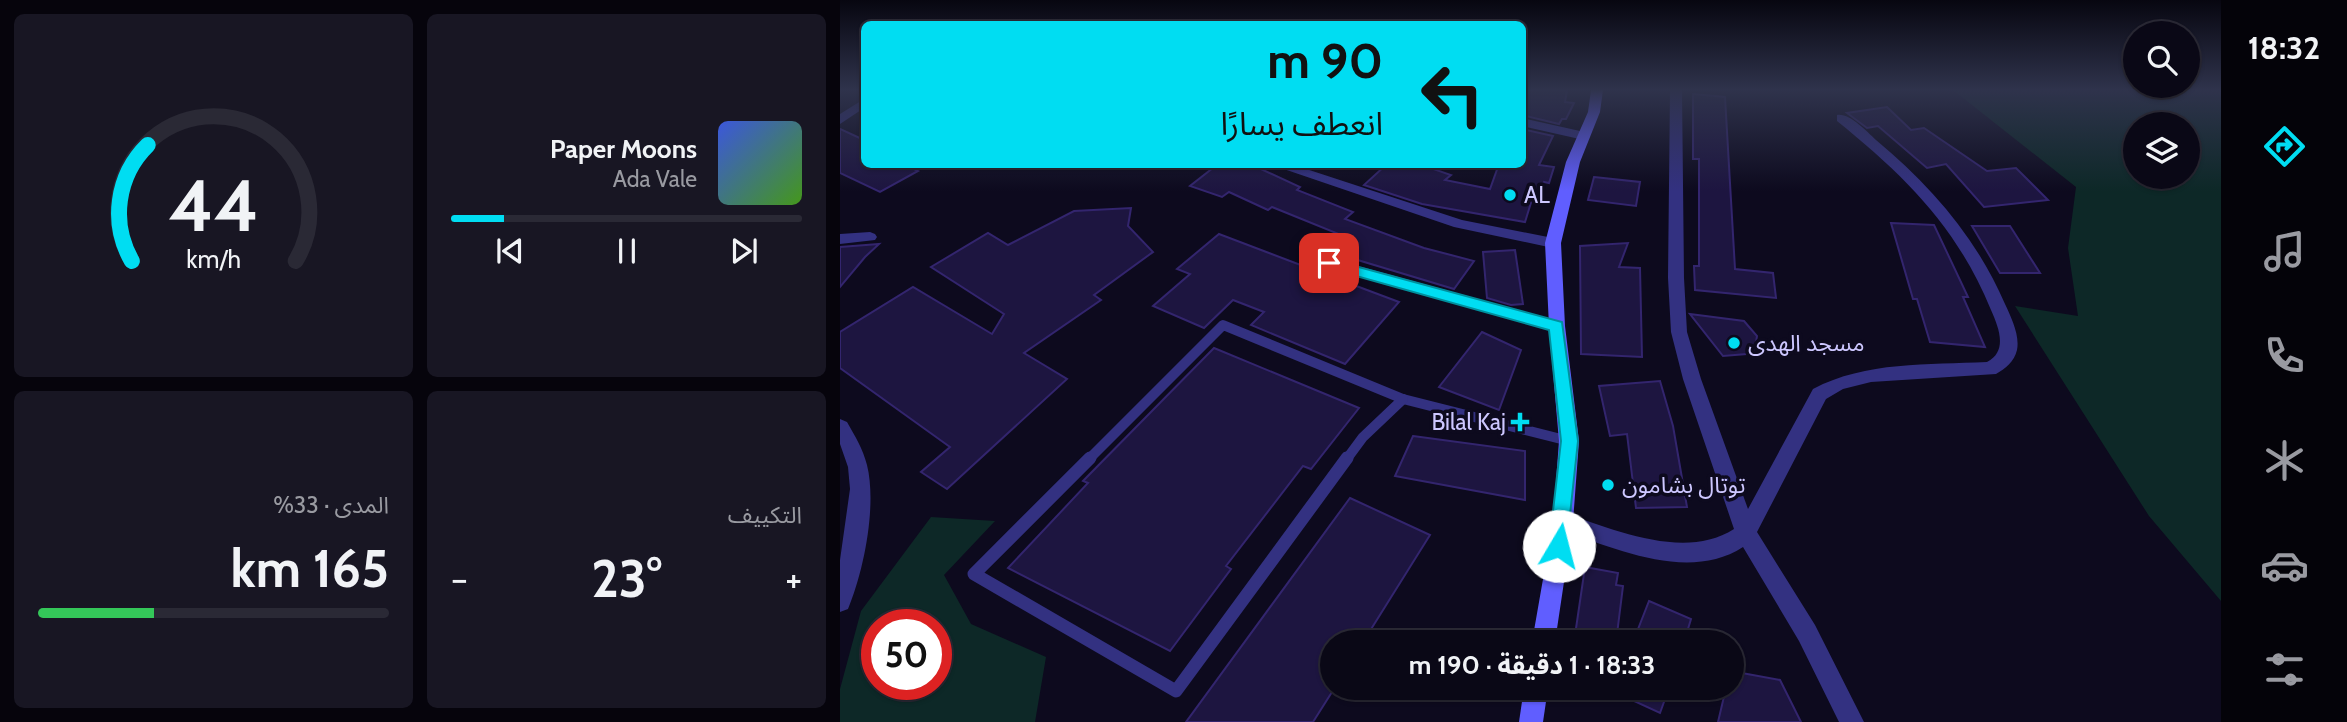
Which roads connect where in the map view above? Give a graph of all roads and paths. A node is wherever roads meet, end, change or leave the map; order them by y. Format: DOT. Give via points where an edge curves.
graph roads {
  1 [pos="1529,124"];
  2 [pos="1589,124"];
  3 [pos="1676,124"];
  4 [pos="1848,124"];
  5 [pos="1584,136"];
  6 [pos="1288,168"];
  7 [pos="870,237"];
  8 [pos="840,239"];
  9 [pos="1553,243"];
  10 [pos="1329,263"];
  11 [pos="1557,326"];
  12 [pos="1403,399"];
  13 [pos="840,426"];
  14 [pos="1569,441"];
  15 [pos="1563,522"];
  16 [pos="1746,533"];
  17 [pos="840,601"];
  18 [pos="1546,630"];
  19 [pos="1534,700"];
  20 [pos="1531,722"];
  21 [pos="1852,722"];
  1 -- 5 [label="street"];
  2 -- 5 [label="main road"];
  3 -- 16 [label="street" via="1679,332"];
  4 -- 16 [label="street" via="1906,170 1945,212 1990,283 2010,351 1999,366 1990,369 1871,375 1819,394"];
  5 -- 9 [label="main road"];
  6 -- 9 [label="street" via="1459,225"];
  7 -- 8 [label="street"];
  9 -- 11 [label="main road"];
  10 -- 11 [label="lane"];
  11 -- 14 [label="main road"];
  12 -- 12 [label="lane" via="1363,437 1176,691 974,574 1223,325"];
  12 -- 14 [label="lane"];
  13 -- 17 [label="street" via="848,437 861,487"];
  14 -- 15 [label="main road"];
  15 -- 16 [label="street" via="1684,552 1720,550"];
  15 -- 18 [label="main road"];
  16 -- 21 [label="street" via="1807,633"];
  19 -- 20 [label="main road"];
}
